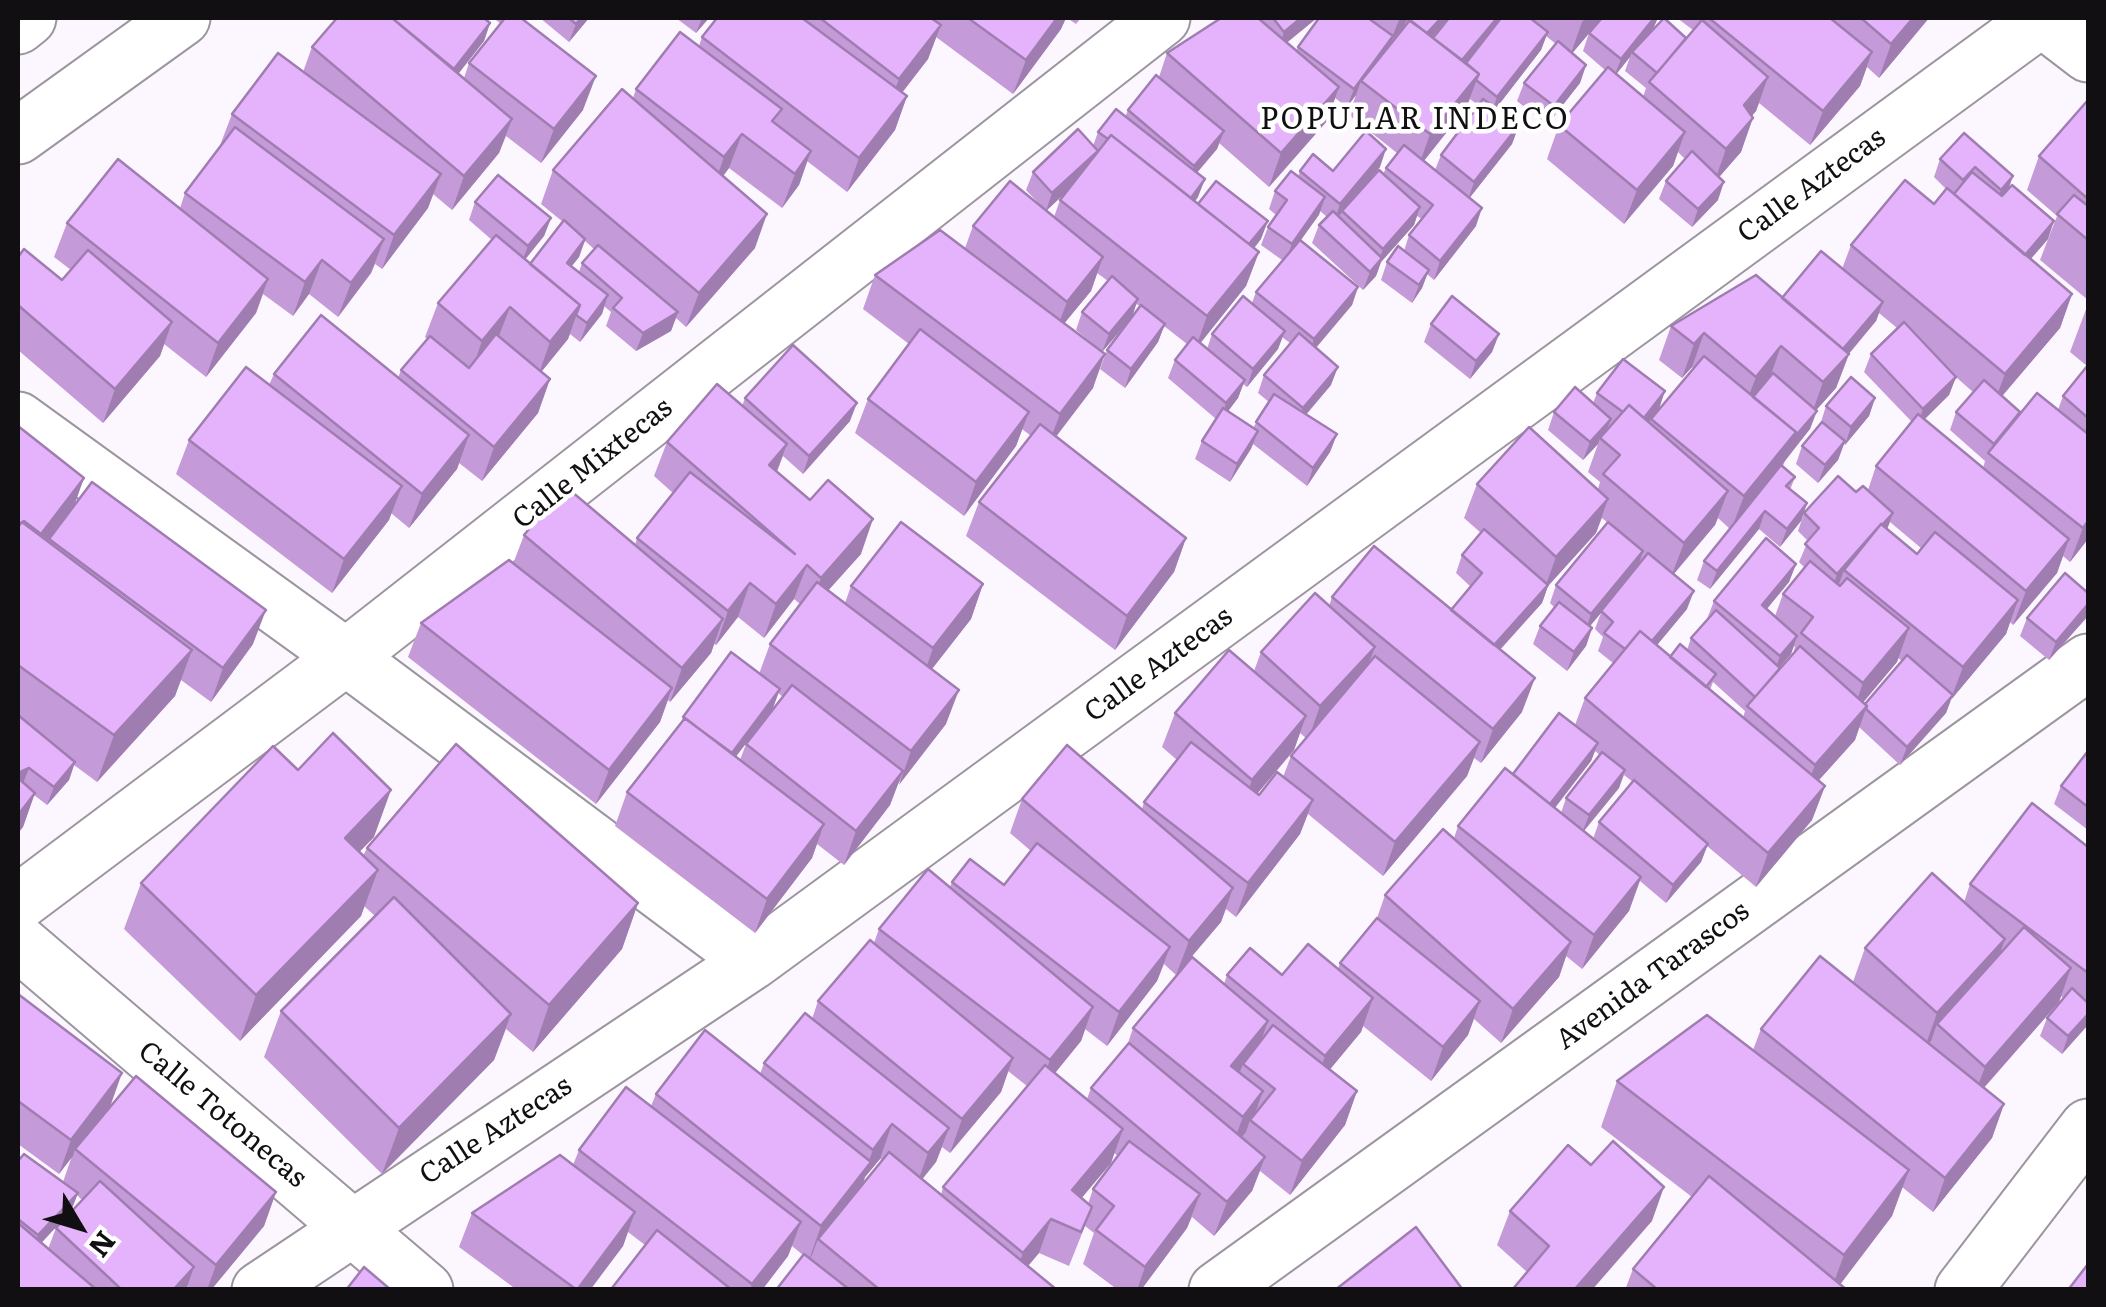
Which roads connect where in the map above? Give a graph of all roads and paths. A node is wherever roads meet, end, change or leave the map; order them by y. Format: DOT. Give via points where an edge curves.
graph roads {
  1 [pos="28,18"];
  2 [pos="182,18"];
  3 [pos="1162,18"];
  4 [pos="2042,18"];
  5 [pos="18,26"];
  6 [pos="2088,54"];
  7 [pos="18,136"];
  8 [pos="18,420"];
  9 [pos="346,656"];
  10 [pos="2088,662"];
  11 [pos="18,903"];
  12 [pos="18,942"];
  13 [pos="753,961"];
  14 [pos="2088,1127"];
  15 [pos="353,1225"];
  16 [pos="260,1290"];
  17 [pos="425,1290"];
  18 [pos="1217,1290"];
  19 [pos="1964,1290"];
  1 -- 5 [label="street"];
  2 -- 7 [label="street"];
  3 -- 9 [label="street, Calle Mixtecas"];
  4 -- 6 [label="street"];
  4 -- 13 [label="street, Calle Aztecas"];
  8 -- 9 [label="street"];
  9 -- 11 [label="street, Calle Mixtecas"];
  9 -- 13 [label="street"];
  10 -- 18 [label="street, Avenida Tarascos"];
  12 -- 15 [label="street, Calle Totonecas"];
  13 -- 15 [label="street, Calle Aztecas"];
  14 -- 19 [label="street"];
  15 -- 16 [label="street, Calle Aztecas"];
  15 -- 17 [label="street, Calle Totonecas"];
}
